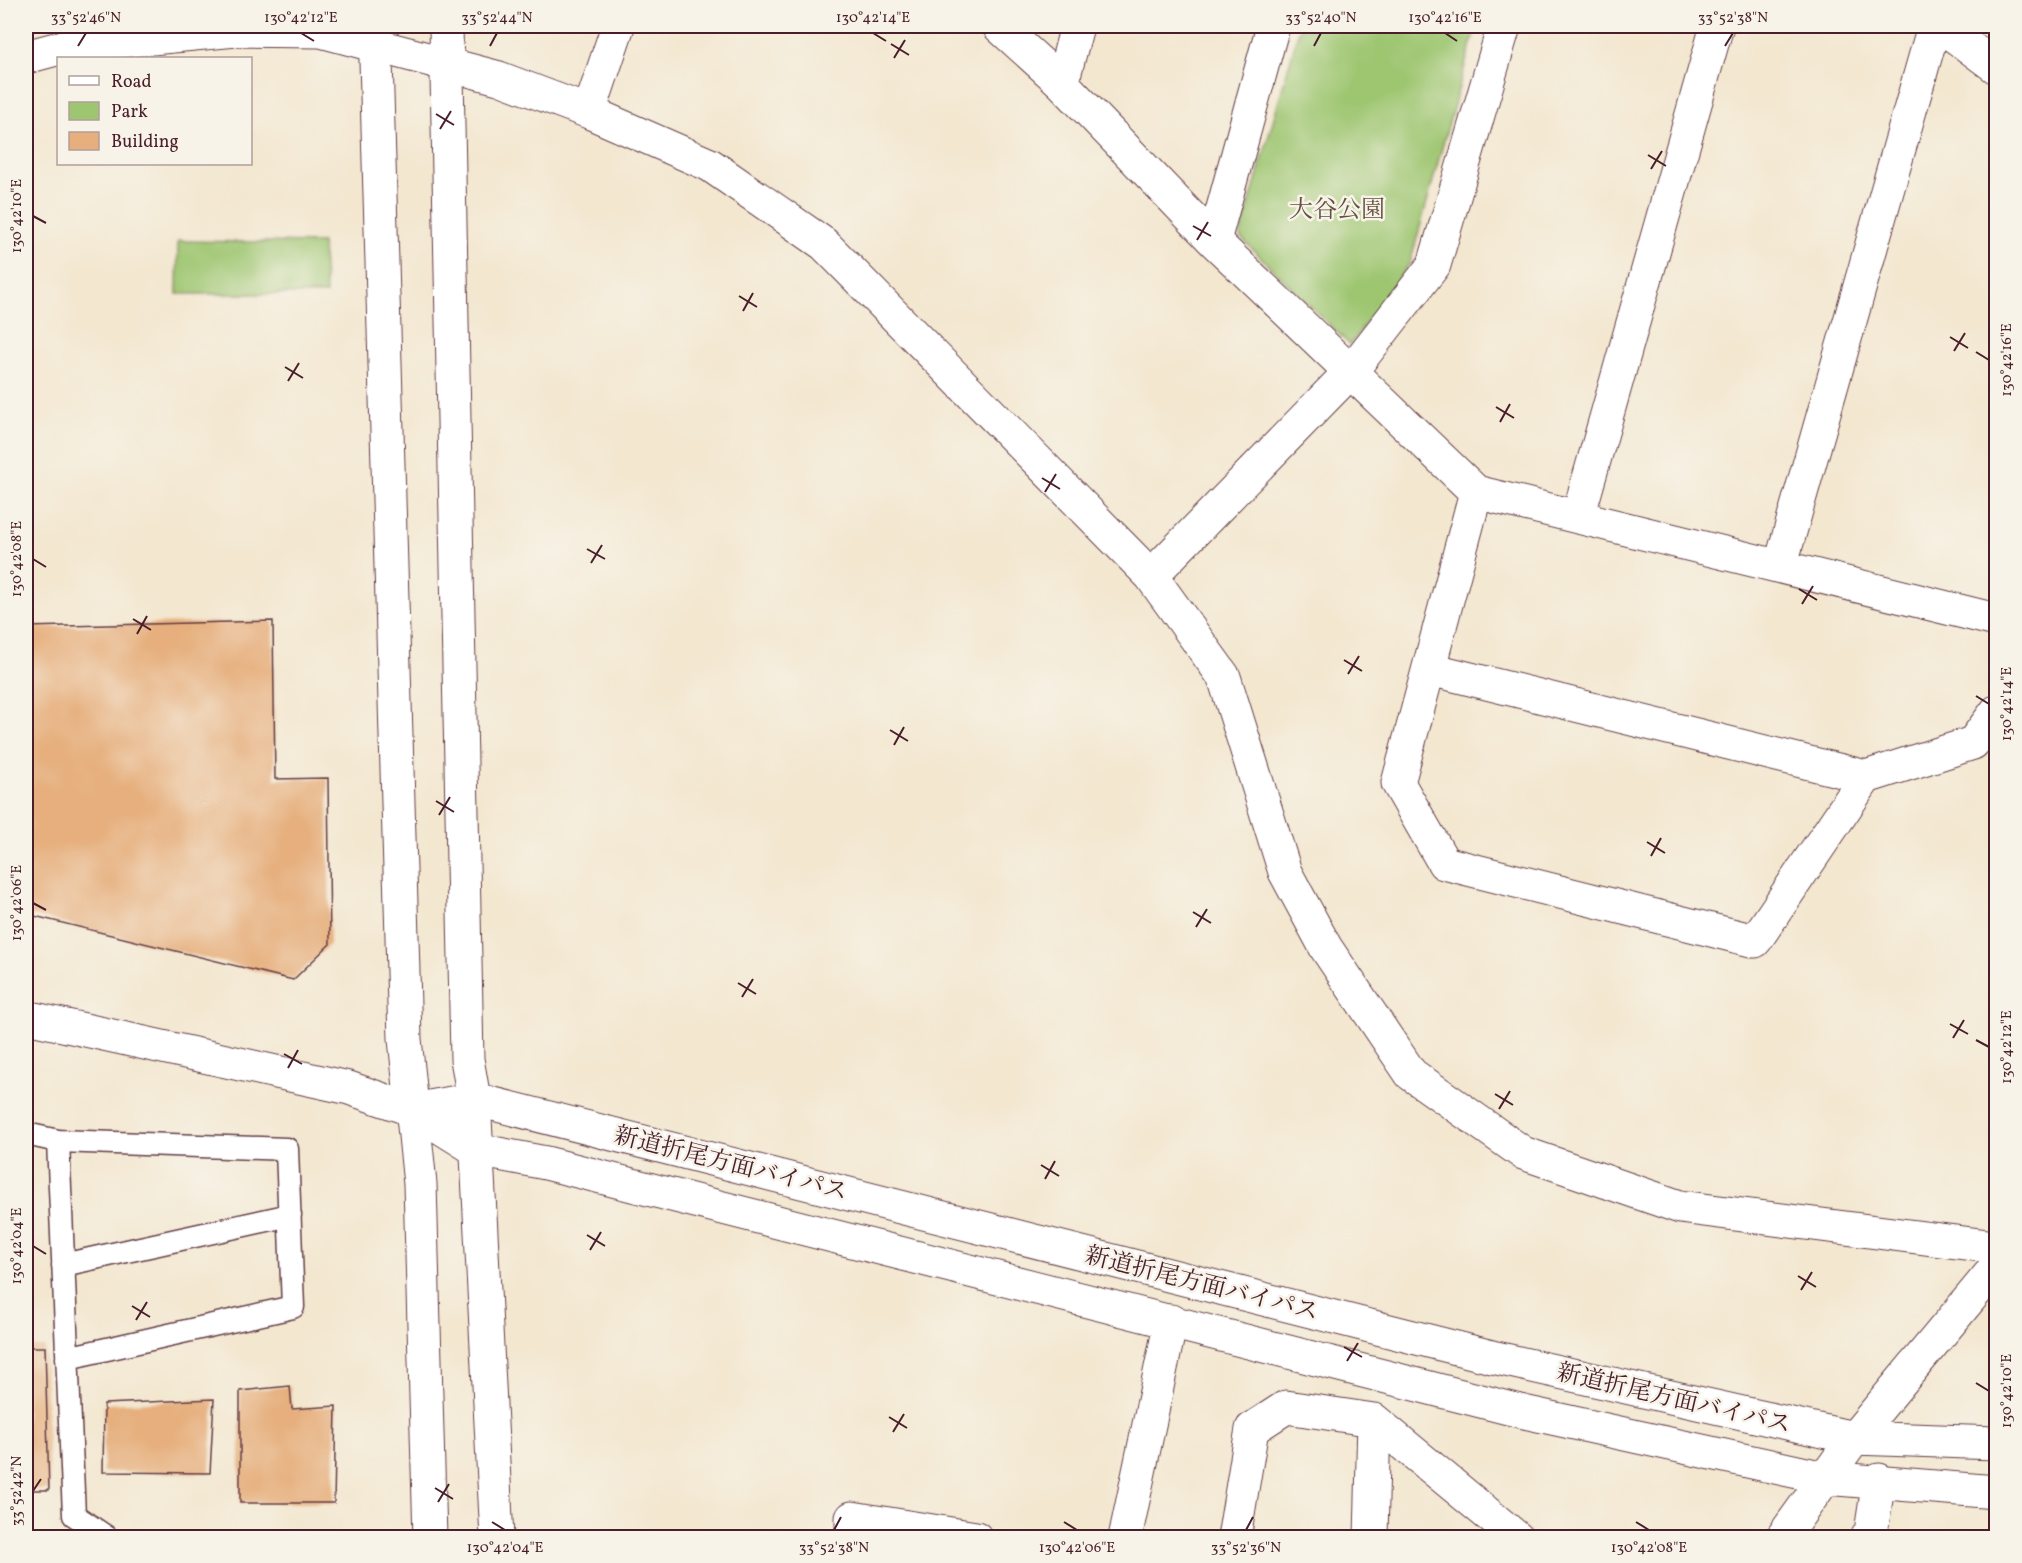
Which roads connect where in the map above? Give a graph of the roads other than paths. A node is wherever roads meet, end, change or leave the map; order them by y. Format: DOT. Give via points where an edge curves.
graph roads {
  1 [pos="446,26"];
  2 [pos="618,26"];
  3 [pos="999,26"];
  4 [pos="1077,26"];
  5 [pos="1273,26"];
  6 [pos="1504,26"];
  7 [pos="1717,26"];
  8 [pos="1934,26"];
  9 [pos="1941,26"];
  10 [pos="376,35"];
  11 [pos="26,57"];
  12 [pos="447,63"];
  13 [pos="1996,67"];
  14 [pos="1062,83"];
  15 [pos="589,112"];
  16 [pos="1214,241"];
  17 [pos="1352,370"];
  18 [pos="1476,492"];
  19 [pos="1578,517"];
  20 [pos="1780,567"];
  21 [pos="1151,576"];
  22 [pos="1996,620"];
  23 [pos="1430,669"];
  24 [pos="1996,712"];
  25 [pos="1866,777"];
  26 [pos="26,1017"];
  27 [pos="474,1099"];
  28 [pos="413,1110"];
  29 [pos="26,1134"];
  30 [pos="58,1141"];
  31 [pos="477,1150"];
  32 [pos="290,1215"];
  33 [pos="1996,1247"];
  34 [pos="63,1265"];
  35 [pos="1996,1267"];
  36 [pos="1171,1321"];
  37 [pos="67,1358"];
  38 [pos="1374,1420"];
  39 [pos="1854,1438"];
  40 [pos="1996,1443"];
  41 [pos="1825,1478"];
  42 [pos="1879,1480"];
  43 [pos="1996,1492"];
  44 [pos="1873,1536"];
  45 [pos="108,1538"];
  46 [pos="430,1538"];
  47 [pos="497,1538"];
  48 [pos="852,1538"];
  49 [pos="976,1538"];
  50 [pos="1125,1538"];
  51 [pos="1234,1538"];
  52 [pos="1371,1538"];
  53 [pos="1517,1538"];
  54 [pos="1782,1538"];
  1 -- 12 [label="street"];
  2 -- 15 [label="street"];
  3 -- 14 [label="street"];
  4 -- 14 [label="street"];
  5 -- 16 [label="street"];
  6 -- 17 [label="street" via="1434,265"];
  7 -- 19 [label="street"];
  8 -- 20 [label="street"];
  9 -- 13 [label="street"];
  10 -- 11 [label="street" via="236,30 67,46"];
  10 -- 12 [label="street"];
  10 -- 28 [label="street" via="405,1027"];
  12 -- 15 [label="street" via="500,78"];
  12 -- 27 [label="street" via="467,1059"];
  14 -- 16 [label="street"];
  15 -- 21 [label="street" via="710,165 824,244"];
  16 -- 17 [label="street"];
  17 -- 18 [label="street"];
  17 -- 21 [label="street"];
  18 -- 19 [label="street"];
  18 -- 23 [label="street"];
  19 -- 20 [label="street"];
  20 -- 22 [label="street"];
  21 -- 33 [label="street" via="1224,677 1285,872 1326,948 1411,1074 1523,1153 1680,1207"];
  23 -- 25 [label="street"];
  23 -- 25 [label="street" via="1398,783 1444,863 1755,941"];
  24 -- 25 [label="street" via="1973,743"];
  26 -- 28 [label="street" via="348,1088"];
  27 -- 28 [label="street, 新道折尾方面バイパス"];
  27 -- 31 [label="street"];
  27 -- 39 [label="street, 新道折尾方面バイパス" via="1492,1357"];
  28 -- 31 [label="street"];
  28 -- 46 [label="street" via="420,1184"];
  29 -- 30 [label="lane"];
  30 -- 32 [label="lane" via="287,1149"];
  30 -- 34 [label="lane"];
  31 -- 36 [label="street" via="546,1162"];
  31 -- 47 [label="street"];
  32 -- 34 [label="lane"];
  32 -- 37 [label="lane" via="293,1306"];
  34 -- 37 [label="lane"];
  35 -- 39 [label="street"];
  36 -- 41 [label="street" via="1524,1412"];
  36 -- 50 [label="street"];
  37 -- 45 [label="lane" via="74,1515"];
  38 -- 51 [label="street" via="1286,1407 1252,1430"];
  38 -- 52 [label="street"];
  38 -- 53 [label="street"];
  39 -- 40 [label="street, 新道折尾方面バイパス"];
  39 -- 41 [label="street"];
  41 -- 42 [label="street"];
  41 -- 54 [label="street"];
  42 -- 43 [label="street"];
  42 -- 44 [label="street"];
  48 -- 49 [label="street" via="852,1518"];
}
